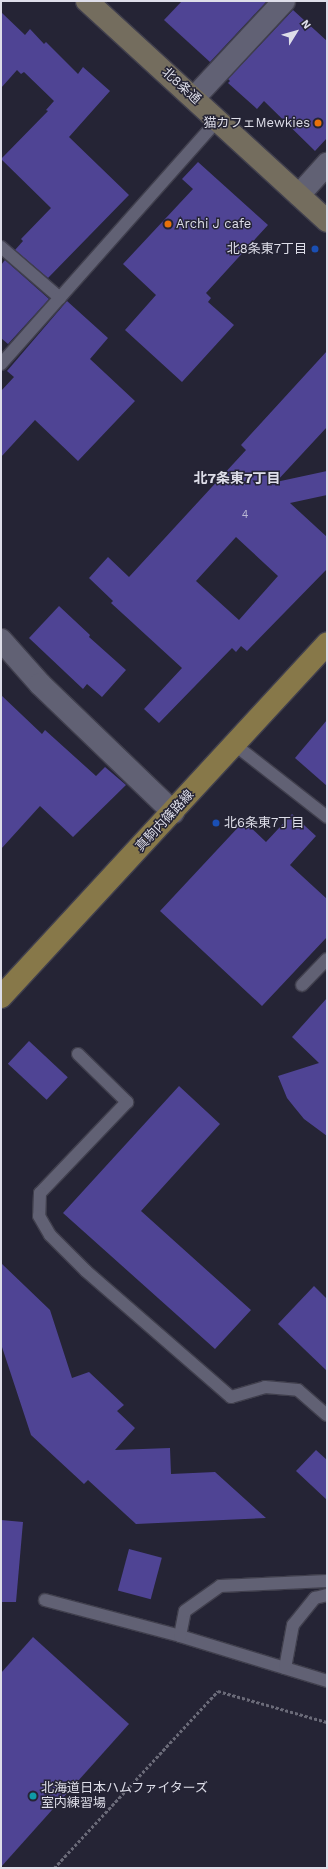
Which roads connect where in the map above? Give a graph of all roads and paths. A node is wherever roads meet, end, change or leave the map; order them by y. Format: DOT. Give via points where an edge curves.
graph roads {
  1 [pos="87,1"];
  2 [pos="284,1"];
  3 [pos="194,98"];
  4 [pos="218,120"];
  5 [pos="327,164"];
  6 [pos="299,196"];
  7 [pos="327,221"];
  8 [pos="1,247"];
  9 [pos="60,298"];
  10 [pos="1,364"];
  11 [pos="1,640"];
  12 [pos="324,654"];
  13 [pos="235,745"];
  14 [pos="173,812"];
  15 [pos="327,817"];
  16 [pos="327,959"];
  17 [pos="302,985"];
  18 [pos="1,997"];
  19 [pos="78,1054"];
  20 [pos="327,1415"];
  21 [pos="327,1581"];
  22 [pos="327,1595"];
  23 [pos="45,1600"];
  24 [pos="180,1636"];
  25 [pos="285,1668"];
  26 [pos="327,1681"];
  27 [pos="327,1722"];
  28 [pos="54,1868"];
  1 -- 3 [label="street, 北8条通"];
  2 -- 3 [label="street"];
  3 -- 4 [label="street, 北8条通"];
  4 -- 6 [label="street, 北8条通"];
  4 -- 9 [label="lane"];
  5 -- 6 [label="street"];
  6 -- 7 [label="street, 北8条通"];
  8 -- 9 [label="lane"];
  9 -- 10 [label="lane"];
  11 -- 14 [label="street" via="40,684"];
  12 -- 13 [label="main road, 真駒内篠路線"];
  13 -- 14 [label="main road, 真駒内篠路線"];
  13 -- 15 [label="lane"];
  14 -- 18 [label="main road, 真駒内篠路線"];
  16 -- 17 [label="lane"];
  19 -- 20 [label="lane" via="128,1102 40,1193 39,1216 50,1235 86,1271 231,1397 265,1387 298,1390"];
  21 -- 24 [label="lane" via="220,1586 185,1611"];
  22 -- 25 [label="lane" via="315,1598 293,1625"];
  23 -- 24 [label="lane"];
  24 -- 25 [label="lane"];
  25 -- 26 [label="lane"];
  27 -- 28 [label="path" via="218,1691"];
}
